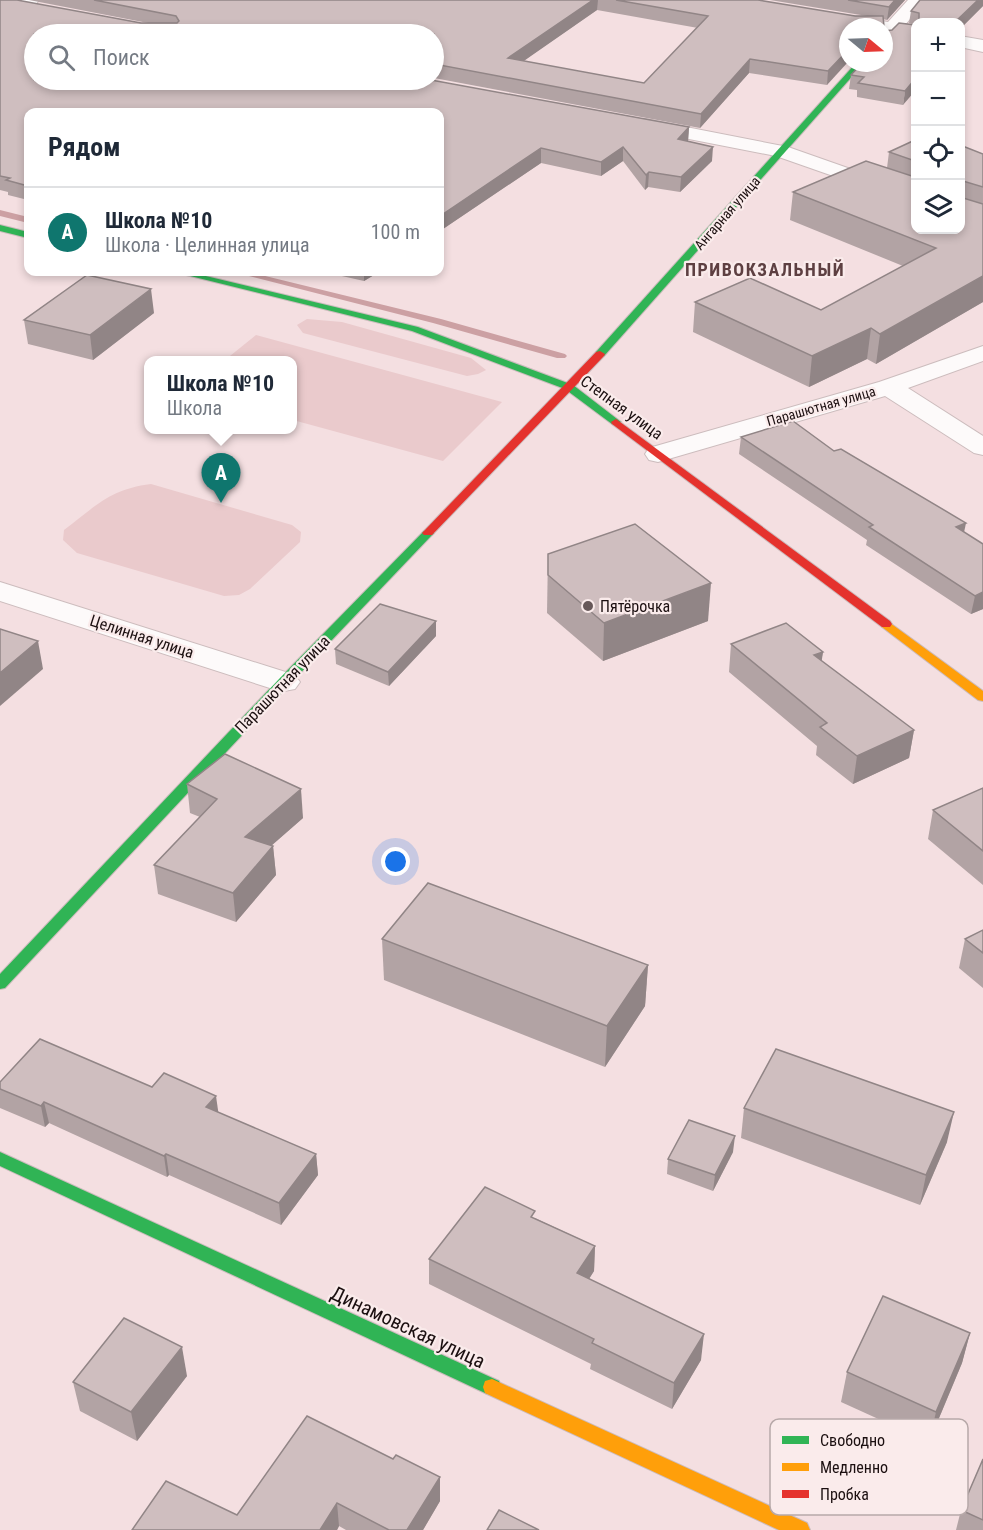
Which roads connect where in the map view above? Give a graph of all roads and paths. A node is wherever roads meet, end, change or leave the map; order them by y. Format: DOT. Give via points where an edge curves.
graph roads {
  1 [pos="917,0"];
  2 [pos="0,2"];
  3 [pos="31,5"];
  4 [pos="0,16"];
  5 [pos="825,17"];
  6 [pos="839,20"];
  7 [pos="893,26"];
  8 [pos="893,32"];
  9 [pos="911,32"];
  10 [pos="965,42"];
  11 [pos="983,46"];
  12 [pos="852,72"];
  13 [pos="628,122"];
  14 [pos="781,151"];
  15 [pos="911,198"];
  16 [pos="0,228"];
  17 [pos="24,234"];
  18 [pos="196,276"];
  19 [pos="983,353"];
  20 [pos="569,387"];
  21 [pos="888,387"];
  22 [pos="983,447"];
  23 [pos="658,454"];
  24 [pos="0,591"];
  25 [pos="284,682"];
  26 [pos="983,697"];
  27 [pos="0,984"];
  28 [pos="0,1159"];
  29 [pos="800,1530"];
  1 -- 7 [label="street"];
  2 -- 3 [label="street"];
  3 -- 4 [label="street"];
  5 -- 6 [label="street"];
  8 -- 9 [label="street"];
  10 -- 11 [label="street"];
  12 -- 14 [label="street, Ангарная улица"];
  13 -- 14 [label="street"];
  14 -- 15 [label="street"];
  14 -- 20 [label="street, Ангарная улица"];
  16 -- 17 [label="street"];
  18 -- 20 [label="street, Степная улица" via="415,329"];
  19 -- 21 [label="street, Парашютная улица"];
  20 -- 23 [label="street, Степная улица"];
  20 -- 25 [label="street, Парашютная улица"];
  21 -- 22 [label="street"];
  21 -- 23 [label="street, Парашютная улица"];
  23 -- 26 [label="street, Степная улица"];
  24 -- 25 [label="street, Целинная улица"];
  25 -- 27 [label="street, Парашютная улица"];
  28 -- 29 [label="street, Динамовская улица"];
}
